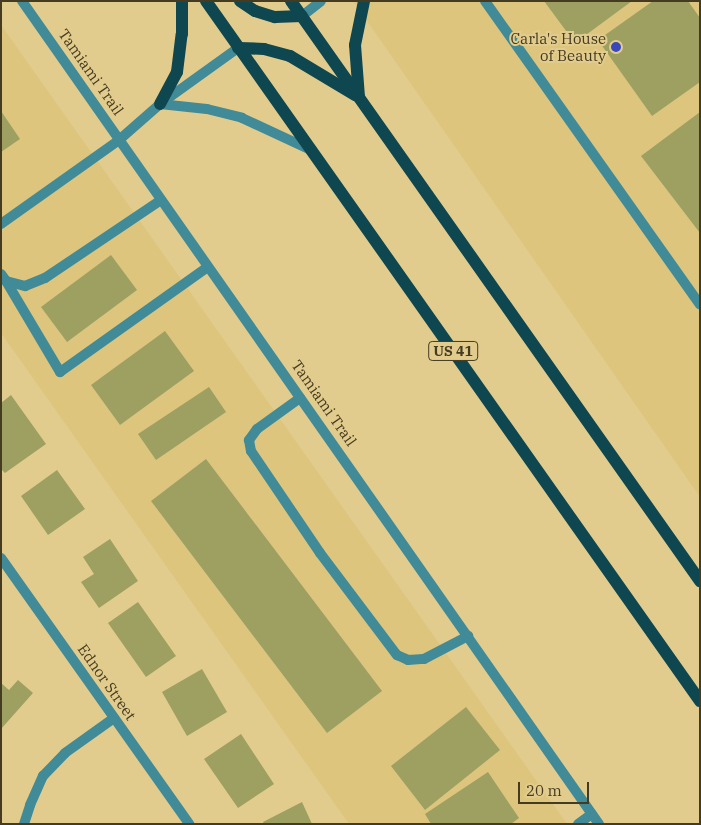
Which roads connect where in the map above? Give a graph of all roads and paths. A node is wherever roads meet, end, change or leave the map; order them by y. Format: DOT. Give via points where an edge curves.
graph roads {
  1 [pos="22,1"];
  2 [pos="182,1"];
  3 [pos="206,1"];
  4 [pos="240,1"];
  5 [pos="291,1"];
  6 [pos="321,1"];
  7 [pos="364,1"];
  8 [pos="485,1"];
  9 [pos="302,16"];
  10 [pos="238,48"];
  11 [pos="359,97"];
  12 [pos="160,104"];
  13 [pos="119,140"];
  14 [pos="312,150"];
  15 [pos="161,200"];
  16 [pos="1,224"];
  17 [pos="208,267"];
  18 [pos="4,278"];
  19 [pos="698,300"];
  20 [pos="300,398"];
  21 [pos="1,558"];
  22 [pos="700,581"];
  23 [pos="468,636"];
  24 [pos="700,701"];
  25 [pos="114,718"];
  26 [pos="592,814"];
  27 [pos="24,824"];
  28 [pos="189,824"];
  29 [pos="578,824"];
  30 [pos="599,824"];
  1 -- 13 [label="street, Tamiami Trail"];
  2 -- 12 [label="main road" via="182,34 176,72"];
  3 -- 10 [label="main road, US 41"];
  4 -- 9 [label="main road" via="255,11 275,17"];
  5 -- 9 [label="main road"];
  6 -- 9 [label="street"];
  7 -- 11 [label="main road" via="355,45"];
  8 -- 19 [label="street"];
  9 -- 11 [label="main road"];
  10 -- 11 [label="main road" via="264,49 290,56"];
  10 -- 12 [label="street"];
  10 -- 14 [label="main road, US 41"];
  11 -- 22 [label="main road"];
  12 -- 13 [label="street"];
  12 -- 14 [label="street" via="207,109 242,118"];
  13 -- 15 [label="street, Tamiami Trail"];
  13 -- 16 [label="street"];
  14 -- 24 [label="main road, US 41"];
  15 -- 17 [label="street, Tamiami Trail"];
  15 -- 18 [label="street" via="45,278 25,286"];
  17 -- 18 [label="street" via="60,372"];
  17 -- 20 [label="street, Tamiami Trail"];
  20 -- 23 [label="street, Tamiami Trail"];
  20 -- 23 [label="street" via="256,429 249,440 251,451 320,553 398,655 408,660 424,659"];
  21 -- 25 [label="street, Ednor Street"];
  23 -- 26 [label="street, Tamiami Trail"];
  25 -- 27 [label="street" via="66,753 43,776"];
  25 -- 28 [label="street, Ednor Street"];
  26 -- 29 [label="street"];
  26 -- 30 [label="street, Tamiami Trail"];
}
